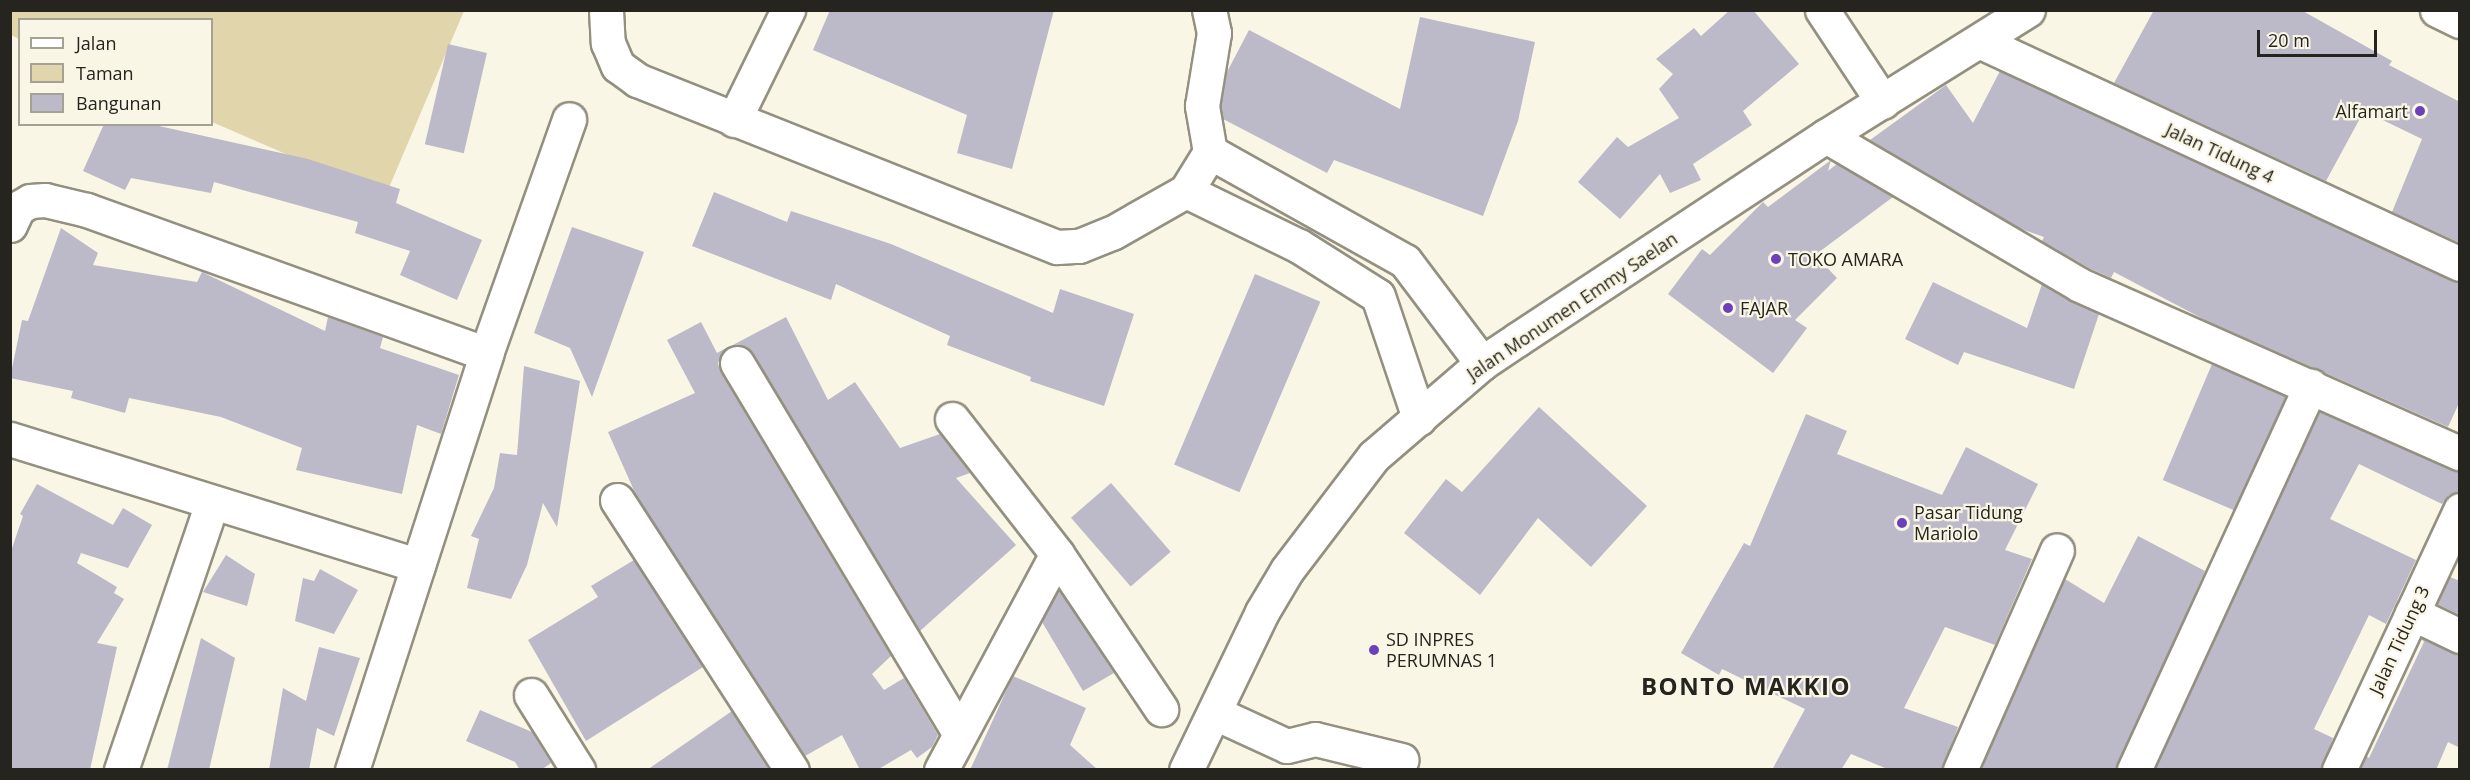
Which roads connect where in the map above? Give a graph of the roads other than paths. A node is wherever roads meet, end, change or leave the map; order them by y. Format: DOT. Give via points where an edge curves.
graph roads {
  1 [pos="606,10"];
  2 [pos="788,10"];
  3 [pos="1209,10"];
  4 [pos="1822,10"];
  5 [pos="2437,10"];
  6 [pos="2027,11"];
  7 [pos="2460,21"];
  8 [pos="1981,42"];
  9 [pos="1883,102"];
  10 [pos="569,119"];
  11 [pos="734,120"];
  12 [pos="1826,136"];
  13 [pos="1210,152"];
  14 [pos="1186,191"];
  15 [pos="10,225"];
  16 [pos="1405,261"];
  17 [pos="2460,264"];
  18 [pos="1378,296"];
  19 [pos="486,354"];
  20 [pos="737,363"];
  21 [pos="1482,363"];
  22 [pos="2311,386"];
  23 [pos="1419,418"];
  24 [pos="952,419"];
  25 [pos="10,439"];
  26 [pos="2460,453"];
  27 [pos="617,500"];
  28 [pos="212,502"];
  29 [pos="2460,510"];
  30 [pos="2057,550"];
  31 [pos="1058,554"];
  32 [pos="418,565"];
  33 [pos="2412,613"];
  34 [pos="2460,636"];
  35 [pos="531,695"];
  36 [pos="1161,710"];
  37 [pos="1215,713"];
  38 [pos="959,733"];
  39 [pos="1402,760"];
  40 [pos="121,770"];
  41 [pos="352,770"];
  42 [pos="578,770"];
  43 [pos="792,770"];
  44 [pos="941,770"];
  45 [pos="1186,770"];
  46 [pos="1960,770"];
  47 [pos="2134,770"];
  48 [pos="2339,770"];
  1 -- 11 [label="street" via="608,43 618,66 637,80"];
  2 -- 11 [label="street"];
  3 -- 13 [label="street" via="1214,33 1202,106"];
  4 -- 9 [label="street"];
  5 -- 7 [label="street"];
  6 -- 8 [label="street, Jalan Monumen Emmy Saelan"];
  8 -- 9 [label="street, Jalan Monumen Emmy Saelan"];
  8 -- 17 [label="street, Jalan Tidung 4"];
  9 -- 12 [label="street, Jalan Monumen Emmy Saelan"];
  10 -- 19 [label="street"];
  11 -- 14 [label="street" via="1057,247 1079,246 1112,233"];
  12 -- 21 [label="street, Jalan Monumen Emmy Saelan"];
  12 -- 22 [label="street" via="2080,285"];
  13 -- 14 [label="street"];
  13 -- 16 [label="street"];
  14 -- 18 [label="street" via="1299,246"];
  15 -- 19 [label="street" via="18,208 30,201 45,200 87,210"];
  16 -- 18 [label="street"];
  16 -- 21 [label="street"];
  18 -- 23 [label="street"];
  19 -- 32 [label="street"];
  20 -- 38 [label="street"];
  21 -- 23 [label="street, Jalan Monumen Emmy Saelan"];
  22 -- 26 [label="street"];
  22 -- 47 [label="street"];
  23 -- 37 [label="street, Jalan Monumen Emmy Saelan" via="1374,456 1287,570 1262,612"];
  24 -- 31 [label="street"];
  25 -- 28 [label="street"];
  27 -- 43 [label="street"];
  28 -- 32 [label="street"];
  28 -- 40 [label="street"];
  29 -- 33 [label="street, Jalan Tidung 3"];
  30 -- 46 [label="street"];
  31 -- 36 [label="street"];
  31 -- 38 [label="street"];
  32 -- 41 [label="street"];
  33 -- 34 [label="street"];
  33 -- 48 [label="street, Jalan Tidung 3"];
  35 -- 42 [label="street"];
  37 -- 39 [label="street" via="1287,746 1315,739"];
  37 -- 45 [label="street, Jalan Monumen Emmy Saelan"];
  38 -- 44 [label="street"];
}
